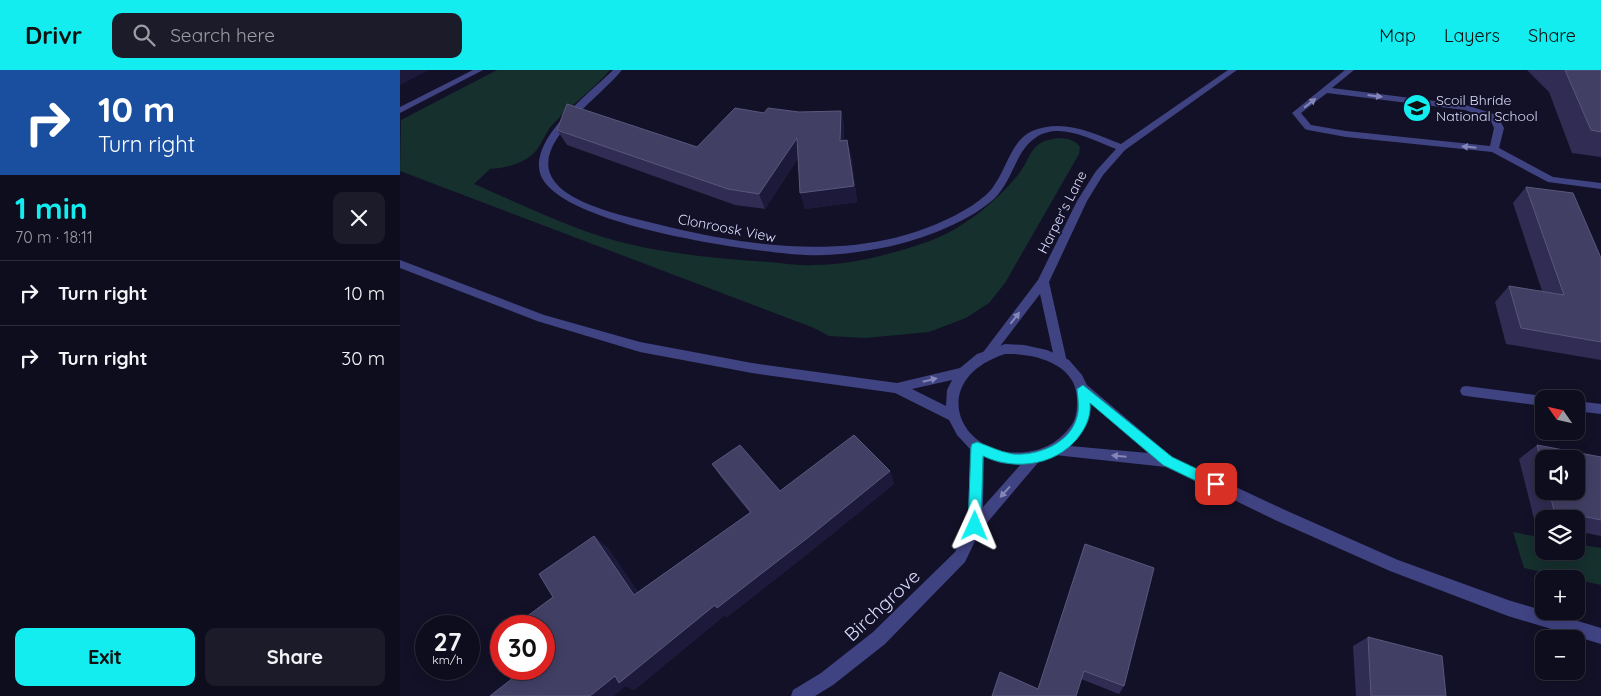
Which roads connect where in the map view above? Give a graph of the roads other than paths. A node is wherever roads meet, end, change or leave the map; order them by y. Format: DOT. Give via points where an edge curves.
graph roads {
  1 [pos="479,70"];
  2 [pos="618,70"];
  3 [pos="1233,70"];
  4 [pos="1350,70"];
  5 [pos="1327,90"];
  6 [pos="400,110"];
  7 [pos="1122,148"];
  8 [pos="1494,149"];
  9 [pos="1601,186"];
  10 [pos="400,264"];
  11 [pos="1044,282"];
  12 [pos="987,355"];
  13 [pos="1061,362"];
  14 [pos="963,372"];
  15 [pos="897,388"];
  16 [pos="1083,389"];
  17 [pos="1466,391"];
  18 [pos="1535,400"];
  19 [pos="1585,407"];
  20 [pos="1601,409"];
  21 [pos="953,416"];
  22 [pos="977,447"];
  23 [pos="1056,450"];
  24 [pos="1035,458"];
  25 [pos="1167,461"];
  26 [pos="975,526"];
  27 [pos="1601,636"];
  28 [pos="799,696"];
  1 -- 6 [label="street"];
  2 -- 7 [label="street, Clonroosk View" via="546,148 543,162 545,178 556,192 578,204 678,233 756,249 831,253 883,246 920,236 985,201 998,188 1009,165 1031,135 1044,130 1077,129"];
  3 -- 7 [label="street, Harper's Lane"];
  4 -- 5 [label="street"];
  5 -- 8 [label="street, one-way" via="1466,108 1494,117 1499,128"];
  8 -- 5 [label="street, one-way" via="1308,127 1296,113"];
  7 -- 11 [label="street, Harper's Lane" via="1099,174 1082,201"];
  8 -- 9 [label="street" via="1551,180"];
  10 -- 15 [label="street" via="541,318 640,347 752,368"];
  12 -- 11 [label="street, Harper's Lane, one-way"];
  11 -- 13 [label="street"];
  12 -- 13 [label="street" via="1005,349 1025,349 1044,353"];
  12 -- 14 [label="street"];
  13 -- 16 [label="street"];
  15 -- 14 [label="street, one-way"];
  14 -- 21 [label="street" via="951,400"];
  15 -- 21 [label="street"];
  16 -- 23 [label="street" via="1082,423"];
  16 -- 25 [label="street"];
  17 -- 18 [label="street"];
  19 -- 20 [label="street"];
  21 -- 22 [label="street" via="962,433"];
  22 -- 24 [label="street" via="1001,457"];
  22 -- 26 [label="street, Birchgrove"];
  23 -- 24 [label="street"];
  25 -- 23 [label="street, one-way"];
  24 -- 26 [label="street, Birchgrove, one-way"];
  25 -- 27 [label="street" via="1395,566 1508,608"];
  26 -- 28 [label="street, Birchgrove" via="960,557 931,588 879,638 827,679"];
}
